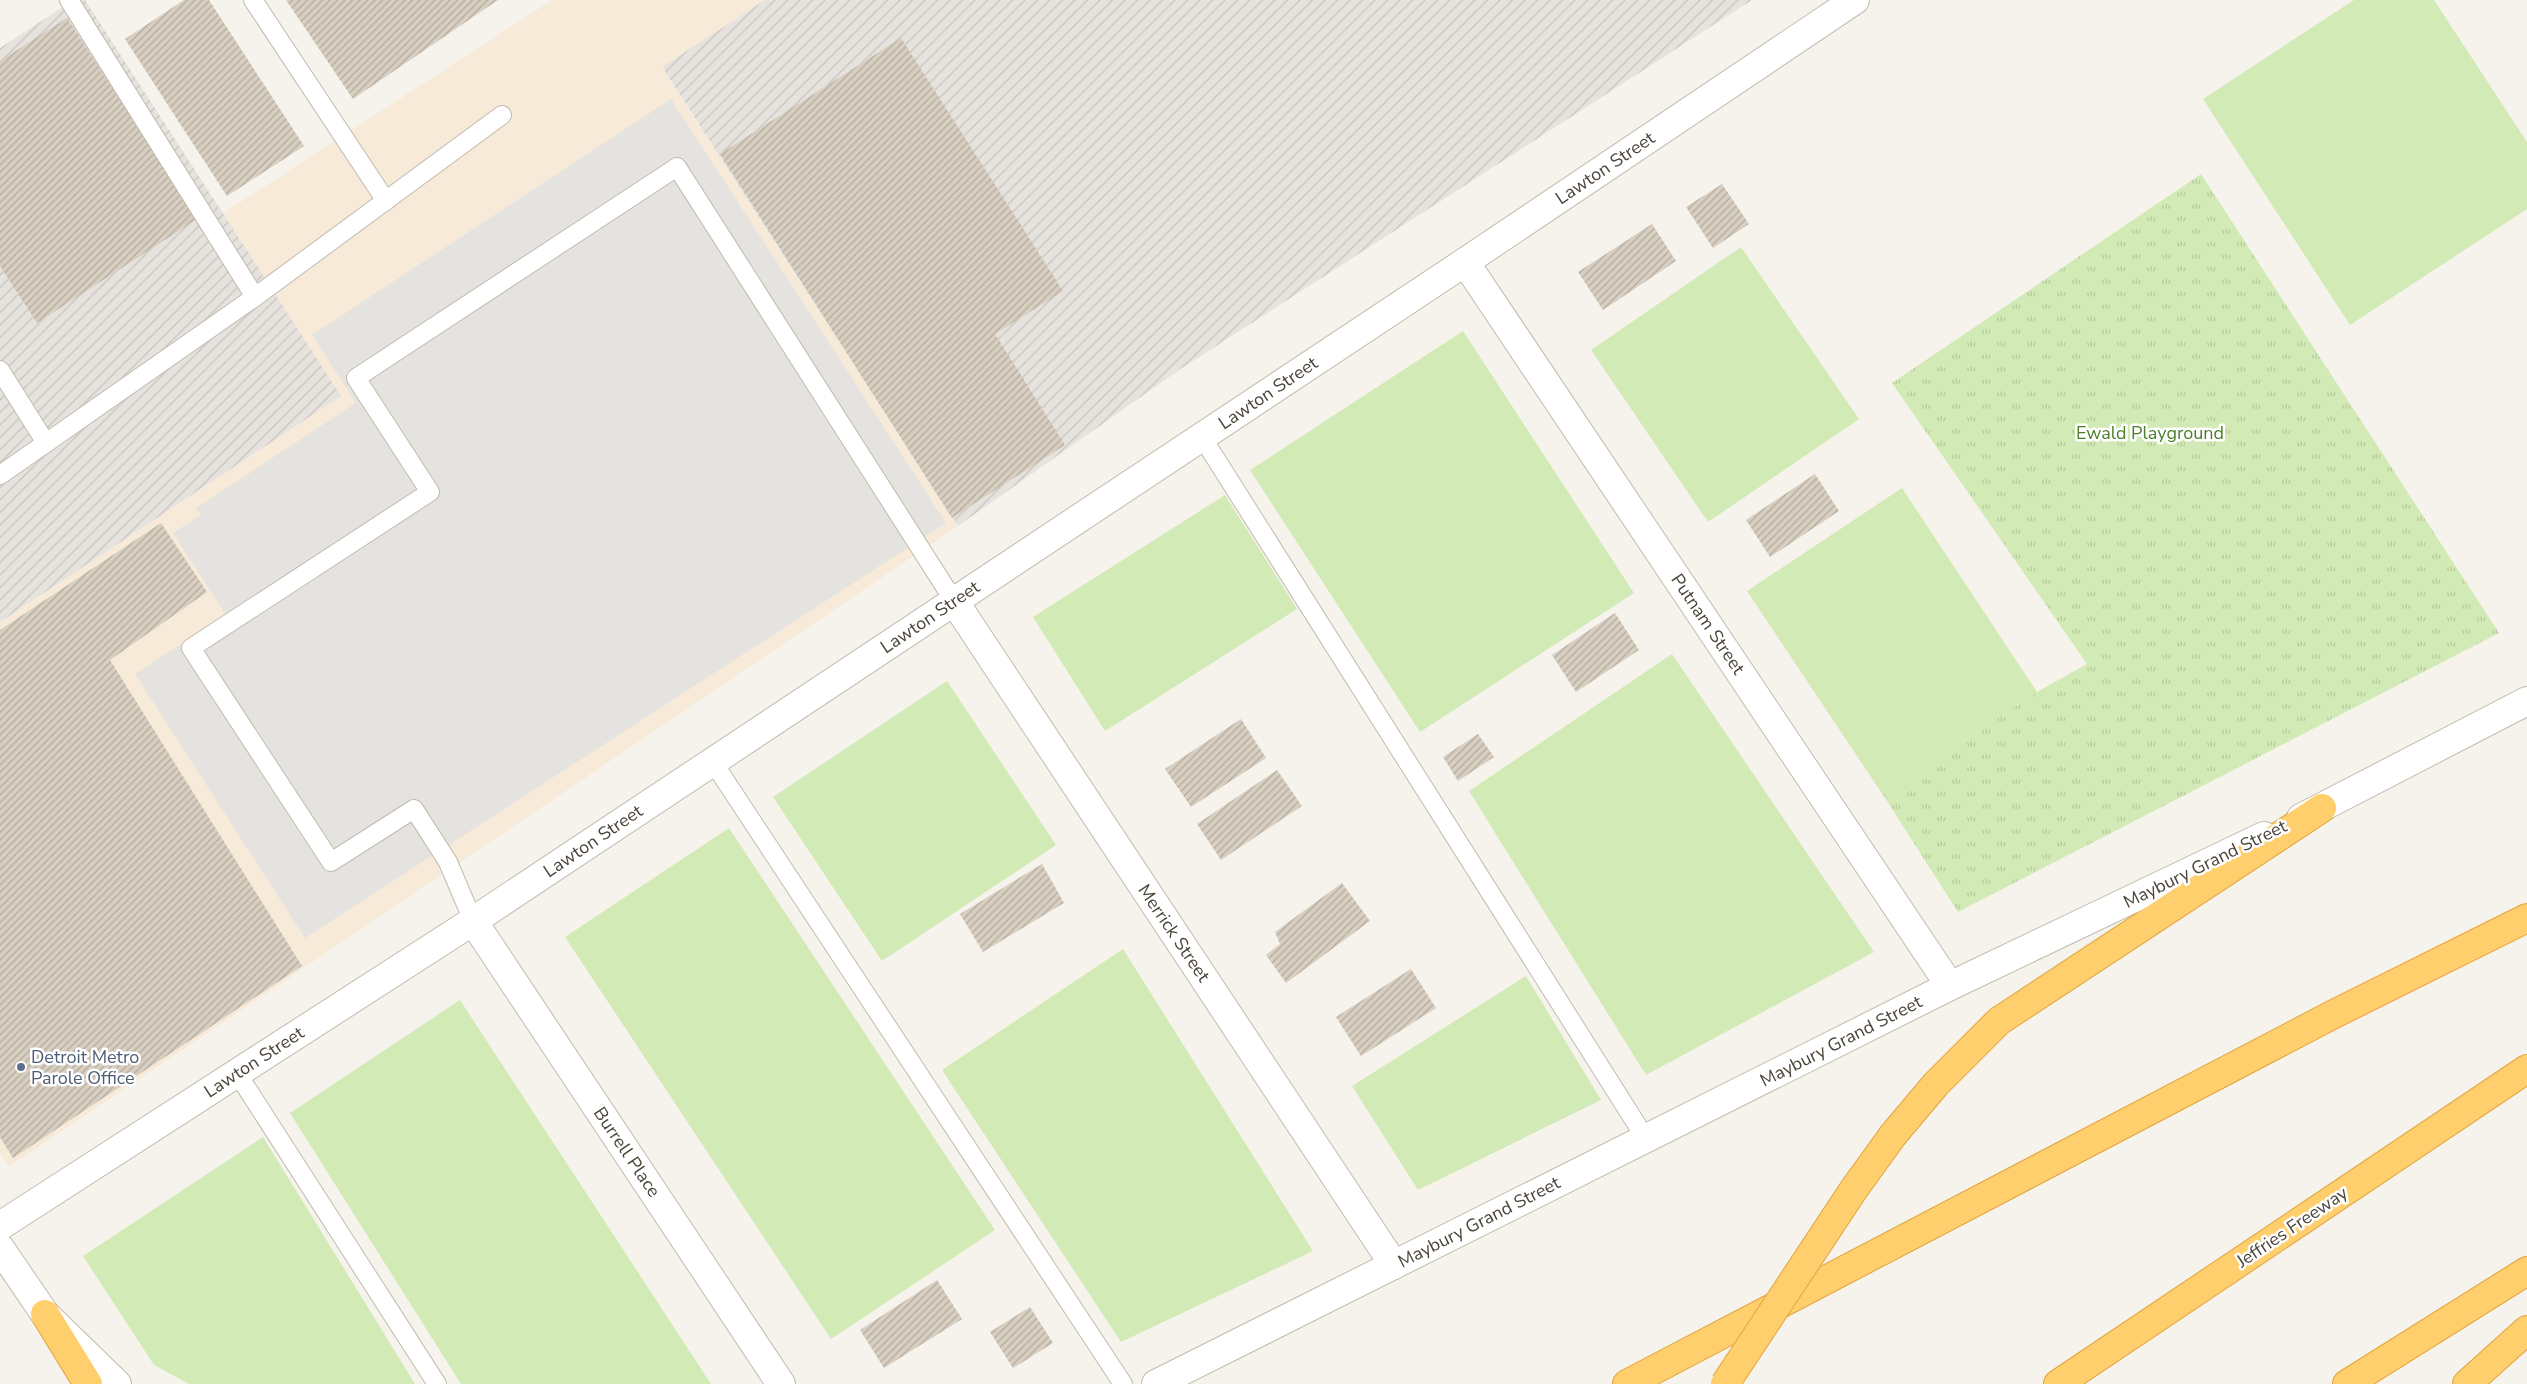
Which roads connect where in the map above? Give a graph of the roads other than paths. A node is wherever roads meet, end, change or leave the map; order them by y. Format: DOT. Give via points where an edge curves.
graph roads {
  1 [pos="69,0"];
  2 [pos="253,0"];
  3 [pos="1855,0"];
  4 [pos="502,115"];
  5 [pos="386,201"];
  6 [pos="1465,262"];
  7 [pos="255,297"];
  8 [pos="0,370"];
  9 [pos="1202,437"];
  10 [pos="46,443"];
  11 [pos="0,475"];
  12 [pos="954,602"];
  13 [pos="2527,701"];
  14 [pos="712,762"];
  15 [pos="2322,808"];
  16 [pos="2527,918"];
  17 [pos="473,921"];
  18 [pos="1950,986"];
  19 [pos="2527,1069"];
  20 [pos="237,1073"];
  21 [pos="1646,1139"];
  22 [pos="0,1226"];
  23 [pos="0,1248"];
  24 [pos="1394,1265"];
  25 [pos="2527,1271"];
  26 [pos="45,1314"];
  27 [pos="2527,1330"];
  28 [pos="1636,1379"];
  29 [pos="88,1384"];
  30 [pos="117,1384"];
  31 [pos="437,1384"];
  32 [pos="781,1384"];
  33 [pos="1123,1384"];
  34 [pos="1156,1384"];
  35 [pos="1609,1384"];
  36 [pos="1725,1384"];
  37 [pos="2058,1384"];
  38 [pos="2347,1384"];
  39 [pos="2467,1384"];
  1 -- 7 [label="lane"];
  2 -- 5 [label="lane"];
  3 -- 6 [label="street, Lawton Street"];
  4 -- 5 [label="lane"];
  5 -- 7 [label="lane"];
  6 -- 9 [label="street, Lawton Street"];
  6 -- 18 [label="street, Putnam Street"];
  7 -- 10 [label="lane"];
  8 -- 10 [label="lane"];
  9 -- 12 [label="street, Lawton Street"];
  9 -- 21 [label="lane"];
  10 -- 11 [label="lane"];
  12 -- 14 [label="street, Lawton Street"];
  12 -- 17 [label="lane" via="677,167 356,378 430,492 191,648 331,862 414,810 448,862"];
  12 -- 24 [label="street, Merrick Street"];
  13 -- 15 [label="street, Maybury Grand Street"];
  14 -- 17 [label="street, Lawton Street"];
  14 -- 33 [label="lane"];
  15 -- 18 [label="street, Maybury Grand Street"];
  15 -- 36 [label="highway, bridge" via="1999,1021 1936,1084 1893,1135"];
  16 -- 28 [label="highway" via="2334,1014"];
  17 -- 20 [label="street, Lawton Street"];
  17 -- 32 [label="street, Burrell Place"];
  18 -- 21 [label="street, Maybury Grand Street"];
  19 -- 37 [label="highway, Jeffries Freeway"];
  20 -- 22 [label="street, Lawton Street"];
  20 -- 31 [label="lane"];
  21 -- 24 [label="street, Maybury Grand Street"];
  23 -- 26 [label="street"];
  24 -- 34 [label="street, Maybury Grand Street"];
  25 -- 38 [label="highway"];
  26 -- 29 [label="highway"];
  26 -- 30 [label="street"];
  27 -- 39 [label="highway"];
  28 -- 35 [label="highway"];
}
